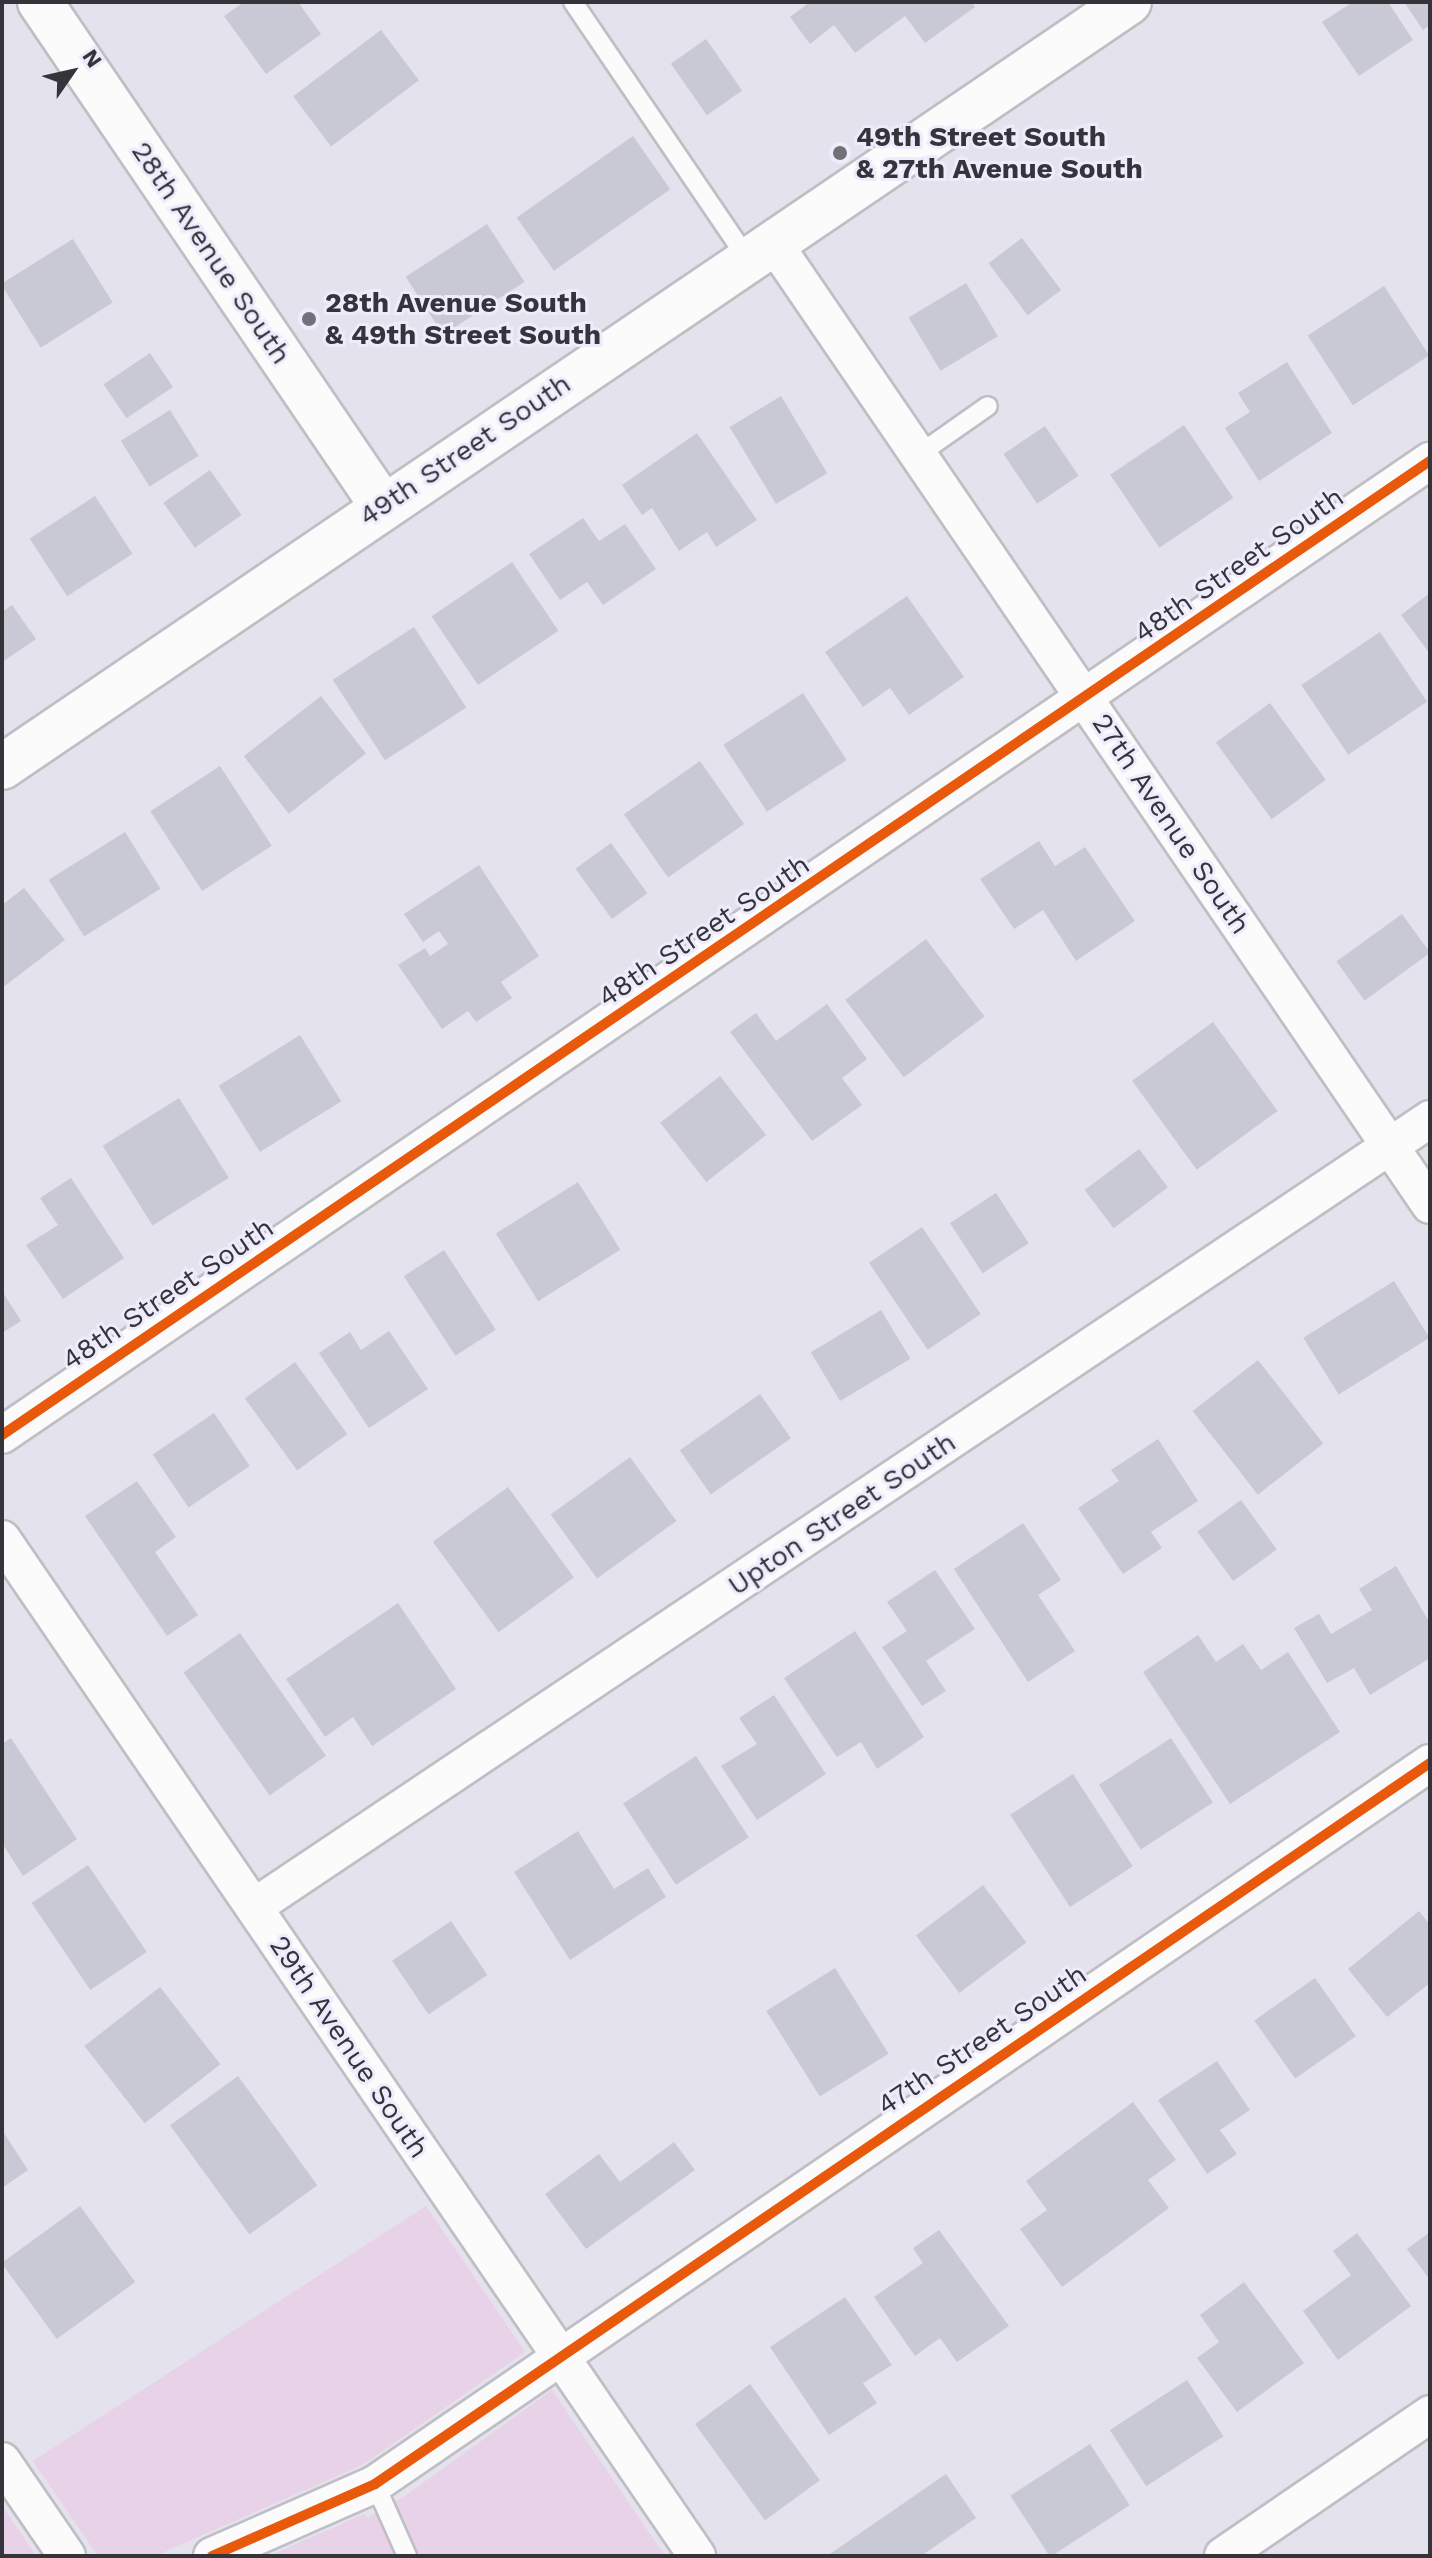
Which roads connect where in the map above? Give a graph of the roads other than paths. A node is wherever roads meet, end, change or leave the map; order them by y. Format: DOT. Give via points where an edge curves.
graph roads {
  1 [pos="40,2"];
  2 [pos="573,2"];
  3 [pos="1125,3"];
  4 [pos="762,253"];
  5 [pos="988,406"];
  6 [pos="918,455"];
  7 [pos="1430,461"];
  8 [pos="382,505"];
  9 [pos="1086,700"];
  10 [pos="2,767"];
  11 [pos="1430,1119"];
  12 [pos="1390,1147"];
  13 [pos="1430,1205"];
  14 [pos="2,1435"];
  15 [pos="2,1539"];
  16 [pos="1430,1763"];
  17 [pos="254,1907"];
  18 [pos="560,2356"];
  19 [pos="1430,2414"];
  20 [pos="2,2461"];
  21 [pos="375,2484"];
  22 [pos="67,2556"];
  23 [pos="212,2556"];
  24 [pos="407,2556"];
  25 [pos="697,2556"];
  26 [pos="1223,2556"];
  1 -- 8 [label="street, 28th Avenue South"];
  2 -- 4 [label="lane"];
  3 -- 4 [label="street, 49th Street South"];
  4 -- 6 [label="street, 27th Avenue South"];
  4 -- 8 [label="street, 49th Street South"];
  5 -- 6 [label="lane"];
  6 -- 9 [label="street, 27th Avenue South"];
  7 -- 9 [label="street, 48th Street South"];
  8 -- 10 [label="street, 49th Street South"];
  9 -- 12 [label="street, 27th Avenue South"];
  9 -- 14 [label="street, 48th Street South"];
  11 -- 12 [label="street, Upton Street South"];
  12 -- 13 [label="street, 27th Avenue South"];
  12 -- 17 [label="street, Upton Street South"];
  15 -- 17 [label="street, 29th Avenue South"];
  16 -- 18 [label="street, 47th Street South"];
  17 -- 18 [label="street, 29th Avenue South"];
  18 -- 21 [label="street, 47th Street South"];
  18 -- 25 [label="street, 29th Avenue South"];
  19 -- 26 [label="street"];
  20 -- 22 [label="street"];
  21 -- 23 [label="street, 47th Street South"];
  21 -- 24 [label="lane"];
}
